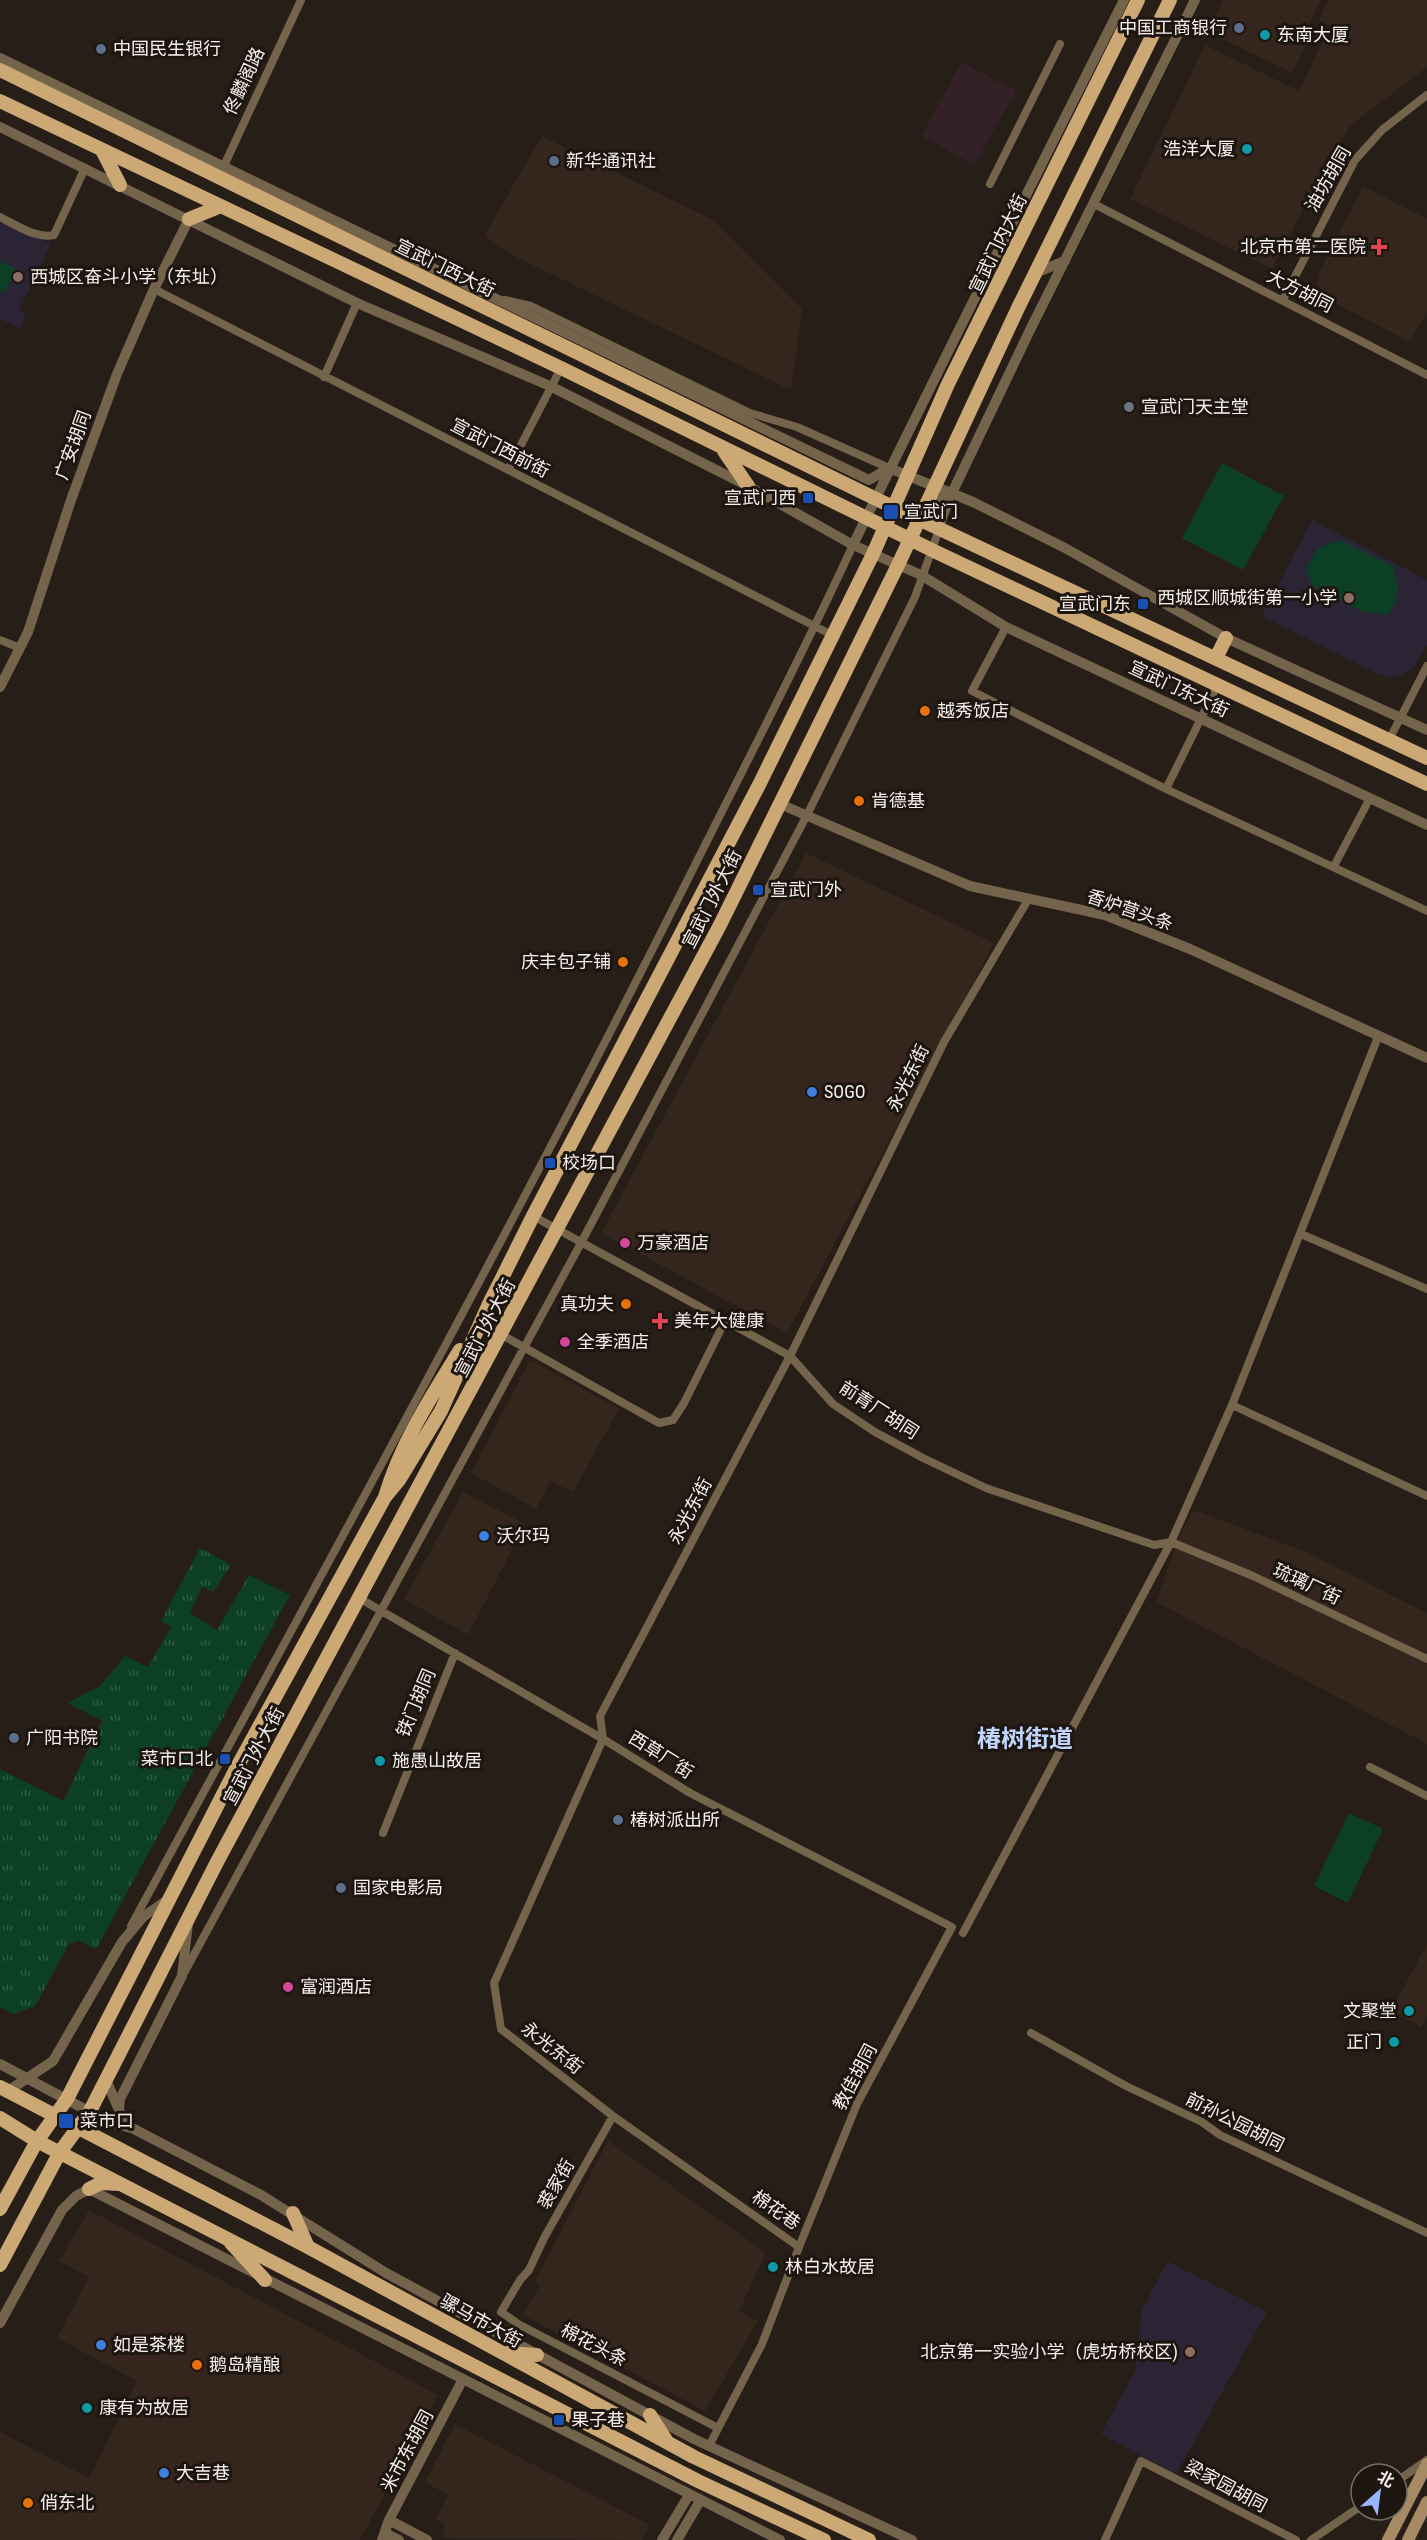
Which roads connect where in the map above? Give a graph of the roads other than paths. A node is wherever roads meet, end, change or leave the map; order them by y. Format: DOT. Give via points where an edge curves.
graph roads {
  1 [pos="301,0"];
  2 [pos="1124,0"];
  3 [pos="1138,0"];
  4 [pos="1170,0"];
  5 [pos="1195,0"];
  6 [pos="1060,44"];
  7 [pos="0,57"];
  8 [pos="0,70"];
  9 [pos="1427,95"];
  10 [pos="0,101"];
  11 [pos="0,127"];
  12 [pos="103,152"];
  13 [pos="85,168"];
  14 [pos="222,171"];
  15 [pos="990,184"];
  16 [pos="120,185"];
  17 [pos="1094,204"];
  18 [pos="220,206"];
  19 [pos="0,217"];
  20 [pos="189,219"];
  21 [pos="1065,261"];
  22 [pos="1035,273"];
  23 [pos="154,289"];
  24 [pos="1282,300"];
  25 [pos="488,302"];
  26 [pos="357,303"];
  27 [pos="561,368"];
  28 [pos="1427,375"];
  29 [pos="324,377"];
  30 [pos="550,386"];
  31 [pos="723,450"];
  32 [pos="888,468"];
  33 [pos="508,470"];
  34 [pos="907,476"];
  35 [pos="869,480"];
  36 [pos="933,485"];
  37 [pos="748,486"];
  38 [pos="952,493"];
  39 [pos="874,498"];
  40 [pos="892,506"];
  41 [pos="919,515"];
  42 [pos="866,518"];
  43 [pos="884,527"];
  44 [pos="909,539"];
  45 [pos="853,545"];
  46 [pos="873,554"];
  47 [pos="898,565"];
  48 [pos="921,575"];
  49 [pos="816,627"];
  50 [pos="1006,627"];
  51 [pos="832,635"];
  52 [pos="1226,638"];
  53 [pos="0,640"];
  54 [pos="20,648"];
  55 [pos="1216,658"];
  56 [pos="1427,666"];
  57 [pos="1218,684"];
  58 [pos="0,687"];
  59 [pos="1400,717"];
  60 [pos="1199,719"];
  61 [pos="1427,730"];
  62 [pos="1389,740"];
  63 [pos="1427,758"];
  64 [pos="1427,784"];
  65 [pos="1166,789"];
  66 [pos="1369,800"];
  67 [pos="780,804"];
  68 [pos="807,815"];
  69 [pos="1427,825"];
  70 [pos="1334,866"];
  71 [pos="1029,898"];
  72 [pos="1427,911"];
  73 [pos="1378,1037"];
  74 [pos="1427,1058"];
  75 [pos="533,1216"];
  76 [pos="557,1230"];
  77 [pos="1301,1234"];
  78 [pos="581,1243"];
  79 [pos="1427,1289"];
  80 [pos="725,1322"];
  81 [pos="502,1335"];
  82 [pos="524,1347"];
  83 [pos="790,1356"];
  84 [pos="1232,1405"];
  85 [pos="1427,1496"];
  86 [pos="1171,1542"];
  87 [pos="359,1598"];
  88 [pos="383,1611"];
  89 [pos="455,1653"];
  90 [pos="1427,1659"];
  91 [pos="603,1739"];
  92 [pos="1370,1767"];
  93 [pos="1427,1796"];
  94 [pos="383,1833"];
  95 [pos="170,1898"];
  96 [pos="189,1918"];
  97 [pos="952,1927"];
  98 [pos="963,1933"];
  99 [pos="122,1942"];
  100 [pos="182,1976"];
  101 [pos="1031,2033"];
  102 [pos="5,2066"];
  103 [pos="40,2070"];
  104 [pos="27,2079"];
  105 [pos="106,2080"];
  106 [pos="4,2089"];
  107 [pos="67,2099"];
  108 [pos="119,2108"];
  109 [pos="90,2111"];
  110 [pos="55,2116"];
  111 [pos="613,2116"];
  112 [pos="0,2118"];
  113 [pos="78,2127"];
  114 [pos="132,2128"];
  115 [pos="37,2141"];
  116 [pos="60,2152"];
  117 [pos="123,2184"];
  118 [pos="89,2189"];
  119 [pos="0,2210"];
  120 [pos="293,2213"];
  121 [pos="1427,2234"];
  122 [pos="223,2235"];
  123 [pos="308,2247"];
  124 [pos="800,2247"];
  125 [pos="0,2265"];
  126 [pos="529,2270"];
  127 [pos="265,2280"];
  128 [pos="0,2323"];
  129 [pos="502,2352"];
  130 [pos="537,2355"];
  131 [pos="463,2379"];
  132 [pos="650,2415"];
  133 [pos="718,2428"];
  134 [pos="667,2442"];
  135 [pos="709,2446"];
  136 [pos="1427,2462"];
  137 [pos="1409,2473"];
  138 [pos="688,2495"];
  139 [pos="700,2501"];
  140 [pos="1427,2502"];
  141 [pos="1349,2514"];
  142 [pos="389,2520"];
  143 [pos="383,2536"];
  144 [pos="399,2540"];
  145 [pos="428,2540"];
  146 [pos="662,2540"];
  147 [pos="677,2540"];
  148 [pos="780,2540"];
  149 [pos="824,2540"];
  150 [pos="869,2540"];
  151 [pos="912,2540"];
  152 [pos="1105,2540"];
  153 [pos="1296,2540"];
  154 [pos="1311,2540"];
  155 [pos="1388,2540"];
  156 [pos="1408,2540"];
  1 -- 14 [label="street, 佟麟阁路"];
  2 -- 32 [label="street"];
  3 -- 34 [label="main road, 宣武门内大街" via="948,384"];
  4 -- 22 [label="main road"];
  5 -- 17 [label="street"];
  6 -- 15 [label="street"];
  7 -- 14 [label="street, 宣武门西大街"];
  8 -- 14 [label="main road, 宣武门西大街"];
  9 -- 24 [label="street, 油坊胡同" via="1382,130 1355,160"];
  10 -- 12 [label="main road"];
  11 -- 13 [label="street"];
  12 -- 16 [label="main road"];
  12 -- 18 [label="main road"];
  13 -- 16 [label="street"];
  13 -- 19 [label="street" via="54,235 32,232"];
  14 -- 25 [label="main road, 宣武门西大街"];
  16 -- 20 [label="street"];
  17 -- 21 [label="street"];
  17 -- 24 [label="street, 大方胡同"];
  18 -- 20 [label="main road"];
  18 -- 27 [label="main road"];
  20 -- 23 [label="street, 广安胡同"];
  20 -- 26 [label="street"];
  21 -- 22 [label="street"];
  21 -- 38 [label="street"];
  22 -- 36 [label="main road"];
  23 -- 29 [label="street, 宣武门西前街"];
  23 -- 54 [label="street, 广安胡同" via="117,374"];
  24 -- 28 [label="street, 大方胡同"];
  25 -- 32 [label="street, 宣武门西大街" via="531,306 750,413 797,427"];
  25 -- 35 [label="street, 宣武门西大街"];
  25 -- 39 [label="main road, 宣武门西大街"];
  26 -- 29 [label="street"];
  26 -- 30 [label="street"];
  27 -- 30 [label="street"];
  27 -- 31 [label="main road"];
  29 -- 33 [label="street, 宣武门西前街"];
  30 -- 33 [label="street"];
  30 -- 37 [label="street"];
  31 -- 37 [label="main road"];
  31 -- 42 [label="main road"];
  32 -- 34 [label="street"];
  32 -- 35 [label="street"];
  32 -- 39 [label="street"];
  33 -- 49 [label="street, 宣武门西前街"];
  34 -- 36 [label="street"];
  34 -- 40 [label="main road, 宣武门内大街"];
  35 -- 39 [label="street"];
  36 -- 38 [label="street"];
  36 -- 41 [label="main road, 宣武门外大街"];
  37 -- 45 [label="street"];
  38 -- 41 [label="street"];
  38 -- 48 [label="street"];
  38 -- 52 [label="street" via="1065,548"];
  39 -- 40 [label="main road, 宣武门西大街"];
  39 -- 42 [label="street"];
  40 -- 41 [label="main road, 宣武门西大街"];
  40 -- 43 [label="main road, 宣武门内大街"];
  41 -- 44 [label="main road, 宣武门外大街"];
  41 -- 55 [label="main road, 宣武门西大街"];
  42 -- 43 [label="main road, 宣武门东大街"];
  42 -- 45 [label="street"];
  43 -- 44 [label="main road, 宣武门东大街"];
  43 -- 46 [label="main road, 宣武门外大街"];
  44 -- 47 [label="main road, 宣武门外大街"];
  44 -- 57 [label="main road, 宣武门东大街"];
  45 -- 46 [label="street, 宣武门东大街"];
  45 -- 49 [label="street"];
  46 -- 47 [label="street, 宣武门东大街"];
  46 -- 51 [label="main road, 宣武门外大街"];
  47 -- 48 [label="street, 宣武门东大街"];
  47 -- 67 [label="main road, 宣武门外大街"];
  48 -- 50 [label="street, 宣武门东大街"];
  48 -- 68 [label="street" via="915,597"];
  49 -- 51 [label="street, 宣武门西前街"];
  49 -- 99 [label="street" via="439,1359"];
  50 -- 60 [label="street, 宣武门东大街"];
  50 -- 65 [label="street" via="972,691"];
  51 -- 75 [label="main road, 宣武门外大街" via="759,785"];
  52 -- 55 [label="main road"];
  52 -- 59 [label="street"];
  53 -- 54 [label="street"];
  54 -- 58 [label="street, 广安胡同"];
  55 -- 62 [label="main road"];
  56 -- 59 [label="street"];
  57 -- 60 [label="street"];
  57 -- 64 [label="main road, 宣武门东大街"];
  59 -- 61 [label="street"];
  59 -- 62 [label="street"];
  60 -- 65 [label="street"];
  60 -- 66 [label="street, 宣武门东大街"];
  62 -- 63 [label="main road"];
  65 -- 70 [label="street"];
  66 -- 69 [label="street, 宣武门东大街"];
  66 -- 70 [label="street"];
  67 -- 68 [label="street, 香炉营头条"];
  67 -- 76 [label="main road, 宣武门外大街"];
  68 -- 71 [label="street, 香炉营头条" via="970,886"];
  68 -- 78 [label="street"];
  70 -- 72 [label="street"];
  71 -- 73 [label="street, 香炉营头条" via="1115,919 1190,949"];
  71 -- 83 [label="street, 永光东街" via="944,1042"];
  73 -- 74 [label="street, 香炉营头条"];
  73 -- 77 [label="street"];
  75 -- 76 [label="street, 前青厂胡同"];
  75 -- 95 [label="main road, 宣武门外大街" via="441,1411 385,1497"];
  76 -- 78 [label="street, 前青厂胡同"];
  76 -- 81 [label="main road, 宣武门外大街"];
  77 -- 79 [label="street"];
  77 -- 84 [label="street"];
  78 -- 80 [label="street, 前青厂胡同"];
  78 -- 82 [label="street"];
  80 -- 82 [label="street" via="673,1420 659,1423"];
  80 -- 83 [label="street, 前青厂胡同"];
  81 -- 82 [label="street"];
  81 -- 87 [label="main road, 宣武门外大街"];
  82 -- 88 [label="street"];
  83 -- 86 [label="street, 前青厂胡同" via="833,1404 875,1432 965,1478 1155,1545"];
  83 -- 91 [label="street, 永光东街" via="600,1716"];
  84 -- 85 [label="street"];
  84 -- 86 [label="street"];
  86 -- 90 [label="street, 琉璃厂街"];
  86 -- 98 [label="street"];
  87 -- 88 [label="street, 西草厂街"];
  87 -- 96 [label="main road, 宣武门外大街"];
  88 -- 89 [label="street, 西草厂街"];
  88 -- 100 [label="street"];
  89 -- 91 [label="street, 西草厂街"];
  89 -- 94 [label="street, 铁门胡同"];
  91 -- 97 [label="street, 西草厂街" via="690,1793"];
  91 -- 111 [label="street, 永光东街" via="494,1983 501,2029"];
  92 -- 93 [label="street"];
  95 -- 99 [label="street" via="143,1917"];
  95 -- 107 [label="main road, 宣武门外大街"];
  96 -- 100 [label="street"];
  96 -- 105 [label="main road, 宣武门外大街"];
  97 -- 124 [label="street, 教佳胡同" via="857,2104"];
  99 -- 103 [label="street" via="53,2061"];
  100 -- 108 [label="street"];
  101 -- 121 [label="street, 前孙公园胡同" via="1220,2135"];
  102 -- 103 [label="street"];
  102 -- 104 [label="street"];
  103 -- 104 [label="street"];
  104 -- 106 [label="street"];
  104 -- 107 [label="street"];
  105 -- 108 [label="street"];
  105 -- 109 [label="main road, 宣武门外大街"];
  106 -- 110 [label="main road, 骡马市大街"];
  107 -- 109 [label="street"];
  107 -- 110 [label="main road, 宣武门外大街"];
  108 -- 114 [label="street"];
  109 -- 113 [label="main road, 宣武门外大街"];
  109 -- 114 [label="street"];
  110 -- 113 [label="main road, 骡马市大街"];
  110 -- 115 [label="main road, 宣武门外大街"];
  111 -- 124 [label="street, 棉花巷"];
  111 -- 126 [label="street, 裘家街"];
  112 -- 115 [label="main road"];
  113 -- 116 [label="main road, 宣武门外大街"];
  113 -- 123 [label="main road, 骡马市大街"];
  114 -- 120 [label="street, 骡马市大街"];
  115 -- 116 [label="main road"];
  115 -- 119 [label="main road, 宣武门外大街"];
  116 -- 117 [label="main road"];
  116 -- 125 [label="main road, 宣武门外大街"];
  117 -- 118 [label="main road" via="101,2183"];
  117 -- 122 [label="main road"];
  118 -- 127 [label="street"];
  118 -- 128 [label="street" via="62,2210"];
  120 -- 123 [label="main road"];
  120 -- 130 [label="street, 骡马市大街" via="386,2272"];
  122 -- 127 [label="main road"];
  122 -- 149 [label="main road" via="698,2481"];
  123 -- 129 [label="main road, 骡马市大街"];
  124 -- 133 [label="street, 棉花巷" via="762,2344"];
  126 -- 133 [label="street, 棉花头条" via="501,2312"];
  127 -- 131 [label="street"];
  129 -- 130 [label="main road"];
  129 -- 134 [label="main road, 骡马市大街"];
  130 -- 132 [label="street, 骡马市大街"];
  131 -- 138 [label="street"];
  131 -- 142 [label="street, 米市东胡同"];
  132 -- 134 [label="main road"];
  132 -- 135 [label="street, 骡马市大街"];
  133 -- 135 [label="street, 棉花巷"];
  134 -- 150 [label="main road, 骡马市大街"];
  135 -- 151 [label="street, 骡马市大街"];
  136 -- 137 [label="street"];
  136 -- 155 [label="main road"];
  138 -- 139 [label="street"];
  138 -- 146 [label="street"];
  139 -- 147 [label="street"];
  139 -- 148 [label="street"];
  140 -- 156 [label="main road"];
  141 -- 154 [label="street"];
  142 -- 143 [label="street, 米市东胡同"];
  142 -- 145 [label="street"];
  143 -- 144 [label="street"];
  152 -- 153 [label="street, 梁家园胡同" via="1141,2461"];
}
